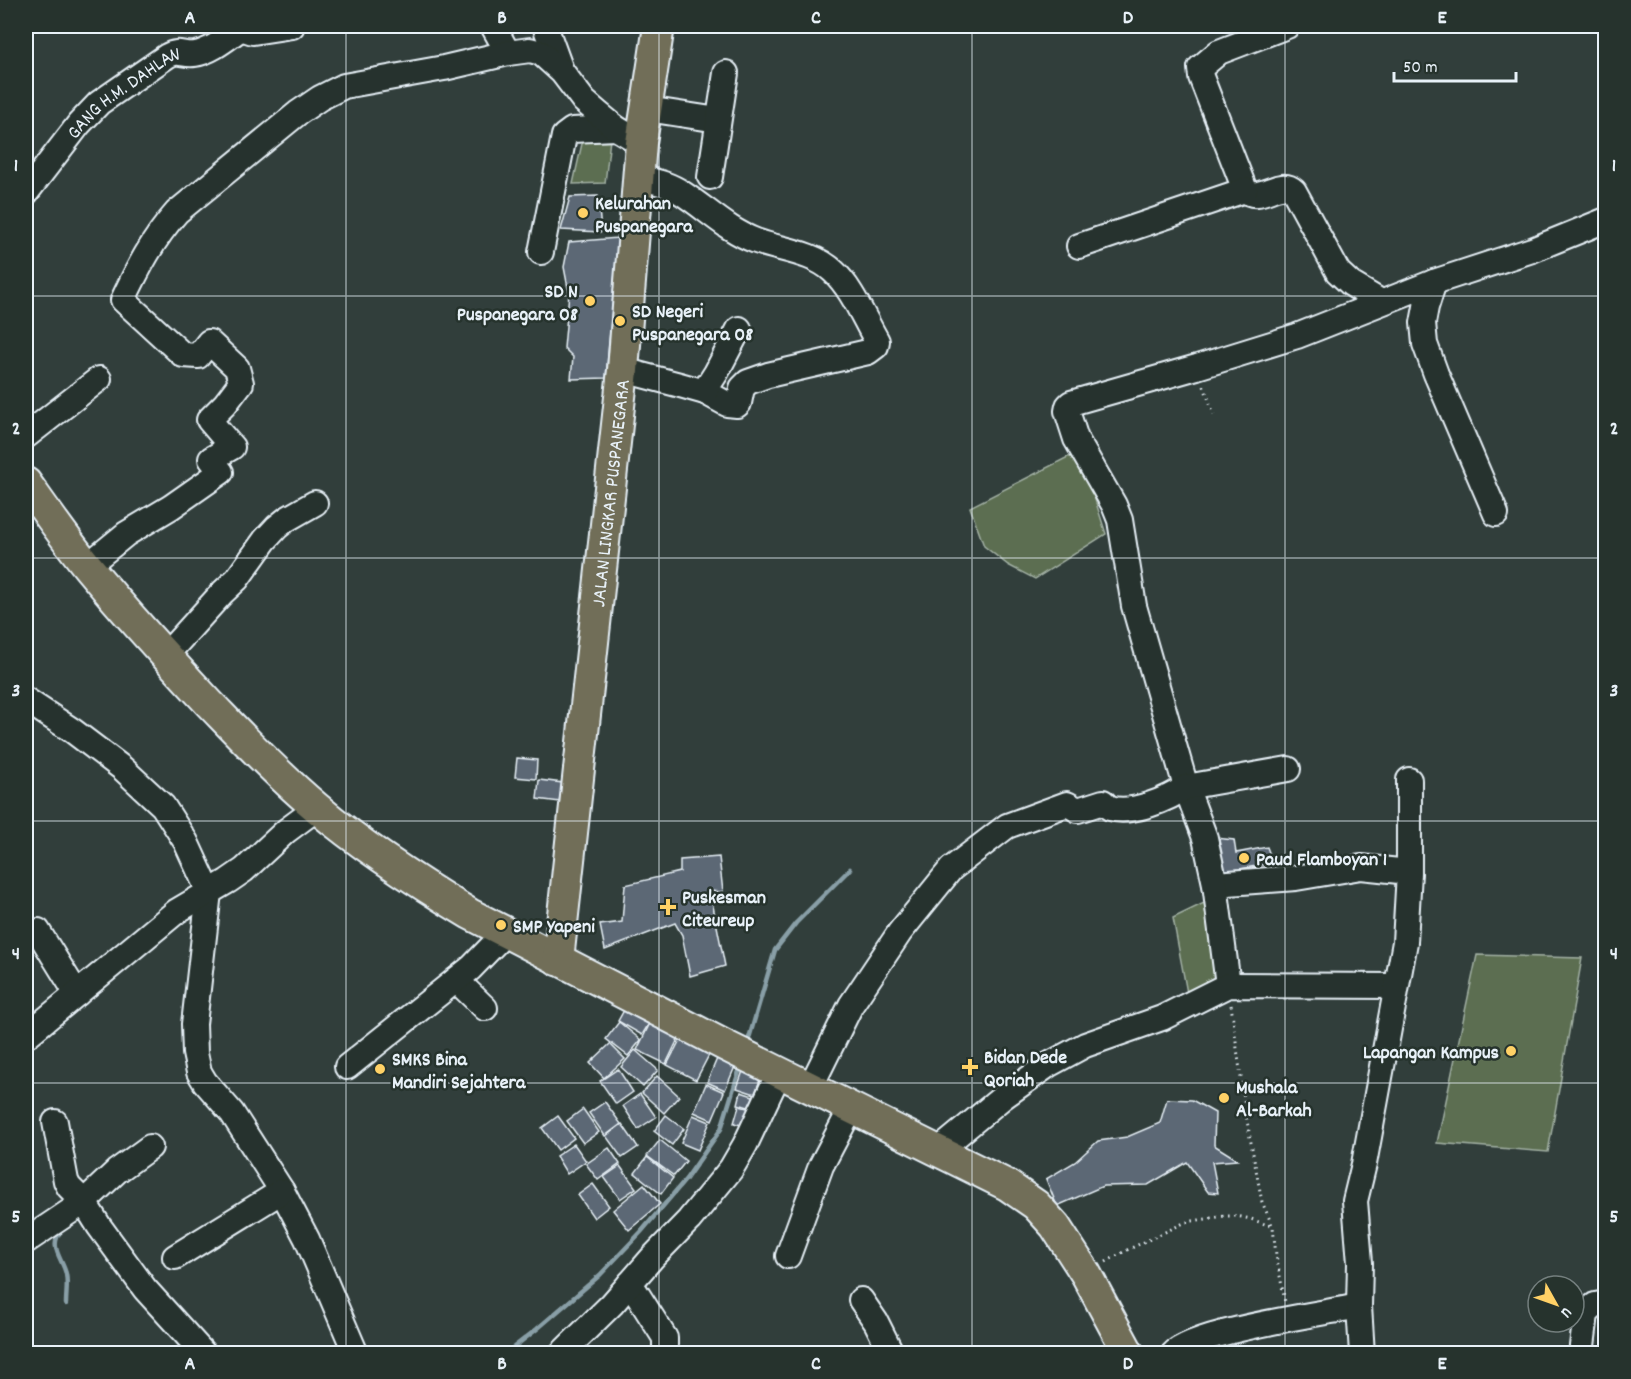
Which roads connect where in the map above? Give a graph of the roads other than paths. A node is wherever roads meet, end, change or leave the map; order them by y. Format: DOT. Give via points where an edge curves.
graph roads {
  1 [pos="292,26"];
  2 [pos="493,26"];
  3 [pos="545,26"];
  4 [pos="659,26"];
  5 [pos="1287,26"];
  6 [pos="242,27"];
  7 [pos="1256,32"];
  8 [pos="508,52"];
  9 [pos="562,72"];
  10 [pos="726,73"];
  11 [pos="647,109"];
  12 [pos="718,120"];
  13 [pos="616,128"];
  14 [pos="641,143"];
  15 [pos="639,177"];
  16 [pos="710,177"];
  17 [pos="1245,190"];
  18 [pos="26,193"];
  19 [pos="1605,220"];
  20 [pos="1079,246"];
  21 [pos="542,252"];
  22 [pos="1434,282"];
  23 [pos="1381,302"];
  24 [pos="739,329"];
  25 [pos="623,370"];
  26 [pos="99,379"];
  27 [pos="705,393"];
  28 [pos="26,436"];
  29 [pos="26,483"];
  30 [pos="315,503"];
  31 [pos="1496,514"];
  32 [pos="87,566"];
  33 [pos="165,656"];
  34 [pos="26,700"];
  35 [pos="1288,769"];
  36 [pos="1409,780"];
  37 [pos="1186,788"];
  38 [pos="317,808"];
  39 [pos="1408,872"];
  40 [pos="1215,884"];
  41 [pos="209,892"];
  42 [pos="38,931"];
  43 [pos="505,933"];
  44 [pos="558,960"];
  45 [pos="456,980"];
  46 [pos="1228,985"];
  47 [pos="1396,986"];
  48 [pos="77,994"];
  49 [pos="485,1008"];
  50 [pos="26,1036"];
  51 [pos="347,1067"];
  52 [pos="774,1070"];
  53 [pos="810,1088"];
  54 [pos="852,1107"];
  55 [pos="55,1122"];
  56 [pos="150,1147"];
  57 [pos="938,1151"];
  58 [pos="282,1191"];
  59 [pos="84,1202"];
  60 [pos="26,1241"];
  61 [pos="788,1256"];
  62 [pos="176,1257"];
  63 [pos="630,1283"];
  64 [pos="861,1300"];
  65 [pos="1605,1303"];
  66 [pos="1359,1306"];
  67 [pos="204,1353"];
  68 [pos="356,1353"];
  69 [pos="561,1353"];
  70 [pos="665,1353"];
  71 [pos="892,1353"];
  72 [pos="1129,1353"];
  73 [pos="1173,1353"];
  74 [pos="1362,1353"];
  75 [pos="1581,1353"];
  1 -- 6 [label="street" via="253,32"];
  2 -- 8 [label="street"];
  3 -- 9 [label="street"];
  4 -- 11 [label="main road, JALAN LINGKAR PUSPANEGARA"];
  5 -- 7 [label="street"];
  6 -- 18 [label="street, GANG H.M. DAHLAN" via="198,54 177,52 167,56 99,103"];
  7 -- 17 [label="street" via="1200,68"];
  8 -- 9 [label="street" via="541,53"];
  8 -- 32 [label="street" via="344,86 320,98 190,200 163,227 123,300 183,355 198,356 209,342 237,368 241,383 209,420 232,447 210,459 221,472 126,534"];
  9 -- 13 [label="street" via="584,101"];
  10 -- 12 [label="street"];
  11 -- 12 [label="street"];
  11 -- 14 [label="main road, JALAN LINGKAR PUSPANEGARA"];
  12 -- 16 [label="street"];
  13 -- 14 [label="street"];
  13 -- 21 [label="street" via="572,130 564,136"];
  14 -- 15 [label="main road, JALAN LINGKAR PUSPANEGARA"];
  15 -- 25 [label="main road, JALAN LINGKAR PUSPANEGARA"];
  15 -- 27 [label="street" via="682,192 726,226 755,241 813,258 832,270 877,341 868,352 748,382 737,405"];
  17 -- 20 [label="street"];
  17 -- 23 [label="street" via="1255,195 1284,185 1290,187 1338,272"];
  19 -- 22 [label="street" via="1532,250"];
  22 -- 23 [label="street"];
  22 -- 31 [label="street" via="1423,323 1425,344"];
  23 -- 37 [label="street" via="1297,336 1068,406 1076,439 1118,514 1134,606"];
  24 -- 27 [label="street"];
  25 -- 27 [label="street"];
  25 -- 44 [label="main road, JALAN LINGKAR PUSPANEGARA"];
  26 -- 28 [label="street"];
  29 -- 32 [label="main road"];
  30 -- 33 [label="street" via="277,527 237,579"];
  32 -- 33 [label="main road"];
  33 -- 38 [label="main road"];
  34 -- 41 [label="street" via="122,768 163,806 186,842"];
  35 -- 37 [label="street"];
  36 -- 39 [label="street"];
  37 -- 40 [label="street" via="1205,838"];
  37 -- 53 [label="street" via="1173,796 1128,809 1109,808 1103,802 1078,810 1067,804 1007,826 951,869 900,932 851,1005"];
  38 -- 41 [label="street" via="244,870"];
  38 -- 43 [label="main road" via="429,889"];
  39 -- 40 [label="street" via="1361,867 1296,878"];
  39 -- 47 [label="street" via="1405,942"];
  40 -- 46 [label="street"];
  41 -- 48 [label="street" via="177,911"];
  41 -- 58 [label="street" via="194,1024 196,1062 205,1082 232,1113"];
  42 -- 48 [label="street"];
  43 -- 44 [label="main road"];
  43 -- 45 [label="street"];
  44 -- 52 [label="main road"];
  45 -- 49 [label="street"];
  45 -- 51 [label="street"];
  46 -- 47 [label="street"];
  46 -- 57 [label="street" via="1162,1018 1085,1045 1048,1065"];
  47 -- 66 [label="street" via="1355,1201"];
  48 -- 50 [label="street"];
  52 -- 53 [label="main road"];
  52 -- 63 [label="street" via="745,1145 731,1169"];
  53 -- 54 [label="main road"];
  54 -- 57 [label="main road"];
  54 -- 61 [label="street" via="821,1166"];
  55 -- 59 [label="street" via="66,1180"];
  56 -- 59 [label="street"];
  57 -- 72 [label="main road" via="1007,1185 1036,1205 1055,1226 1086,1274"];
  58 -- 62 [label="street"];
  58 -- 68 [label="street"];
  59 -- 60 [label="street"];
  59 -- 67 [label="street" via="145,1289"];
  63 -- 69 [label="street"];
  63 -- 70 [label="street" via="665,1338"];
  64 -- 71 [label="street"];
  65 -- 75 [label="street" via="1595,1305 1586,1314"];
  66 -- 73 [label="street" via="1196,1340"];
  66 -- 74 [label="street"];
}
